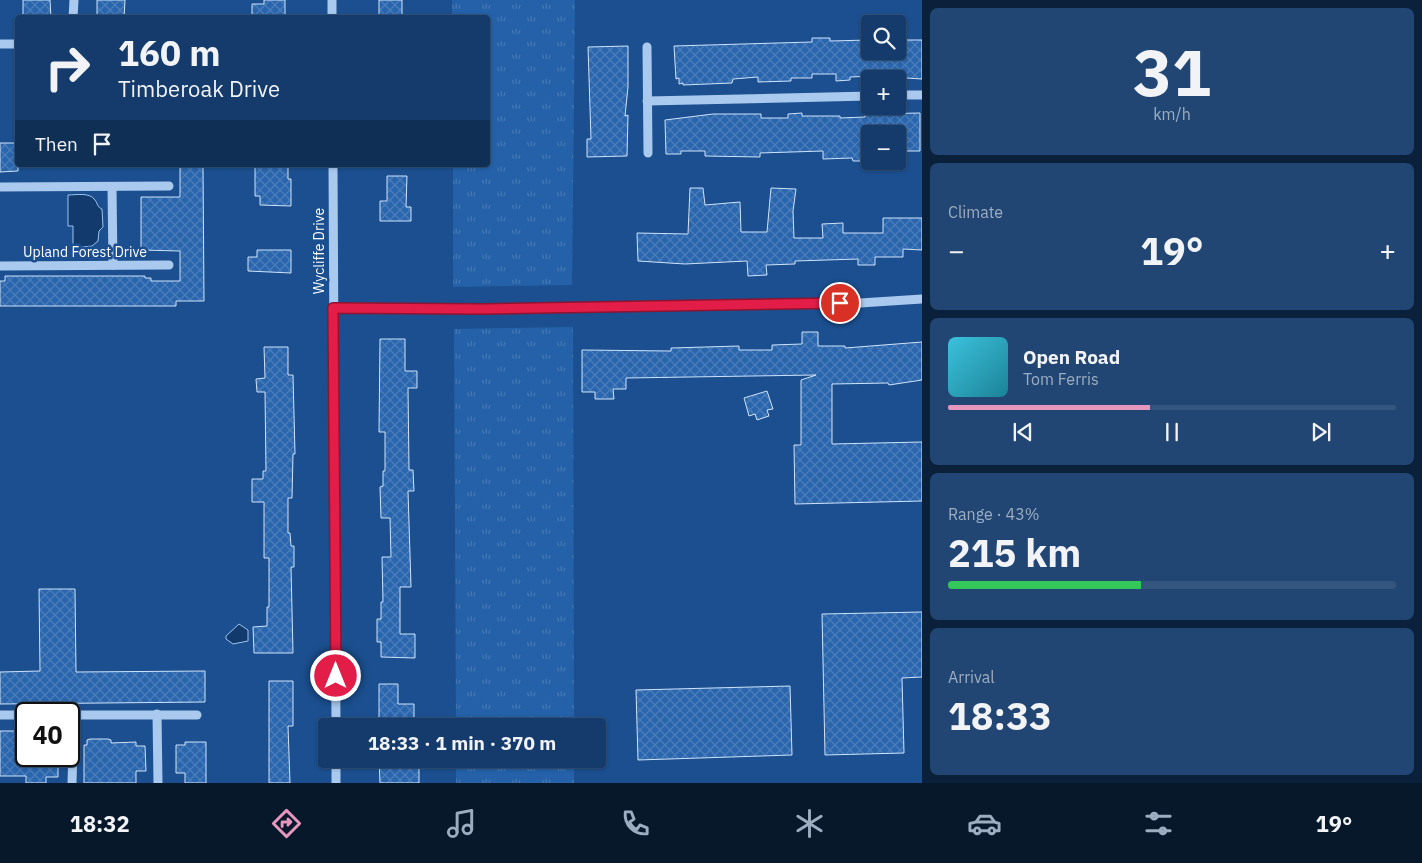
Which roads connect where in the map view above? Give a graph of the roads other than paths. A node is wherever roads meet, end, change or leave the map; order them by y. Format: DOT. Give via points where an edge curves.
graph roads {
  1 [pos="74,0"];
  2 [pos="332,0"];
  3 [pos="74,15"];
  4 [pos="332,15"];
  5 [pos="0,44"];
  6 [pos="15,44"];
  7 [pos="648,47"];
  8 [pos="922,95"];
  9 [pos="861,96"];
  10 [pos="906,96"];
  11 [pos="648,101"];
  12 [pos="648,153"];
  13 [pos="333,167"];
  14 [pos="169,186"];
  15 [pos="0,187"];
  16 [pos="112,187"];
  17 [pos="113,265"];
  18 [pos="169,265"];
  19 [pos="0,266"];
  20 [pos="922,299"];
  21 [pos="333,308"];
  22 [pos="157,714"];
  23 [pos="0,715"];
  24 [pos="15,715"];
  25 [pos="80,715"];
  26 [pos="197,715"];
  27 [pos="336,718"];
  28 [pos="72,767"];
  29 [pos="336,768"];
  30 [pos="72,783"];
  31 [pos="158,783"];
  32 [pos="336,783"];
  1 -- 3 [label="street"];
  2 -- 4 [label="street"];
  5 -- 6 [label="street"];
  7 -- 11 [label="street"];
  8 -- 10 [label="street"];
  9 -- 11 [label="street"];
  11 -- 12 [label="street"];
  13 -- 21 [label="street, Wycliffe Drive"];
  14 -- 16 [label="street"];
  15 -- 16 [label="street"];
  16 -- 17 [label="street"];
  17 -- 18 [label="street, Upland Forest Drive"];
  17 -- 19 [label="street, Upland Forest Drive"];
  20 -- 21 [label="street" via="860,303 504,309"];
  21 -- 27 [label="street, Wycliffe Drive"];
  22 -- 25 [label="street"];
  22 -- 26 [label="street"];
  22 -- 31 [label="street"];
  23 -- 24 [label="street"];
  28 -- 30 [label="street"];
  29 -- 32 [label="street"];
}
